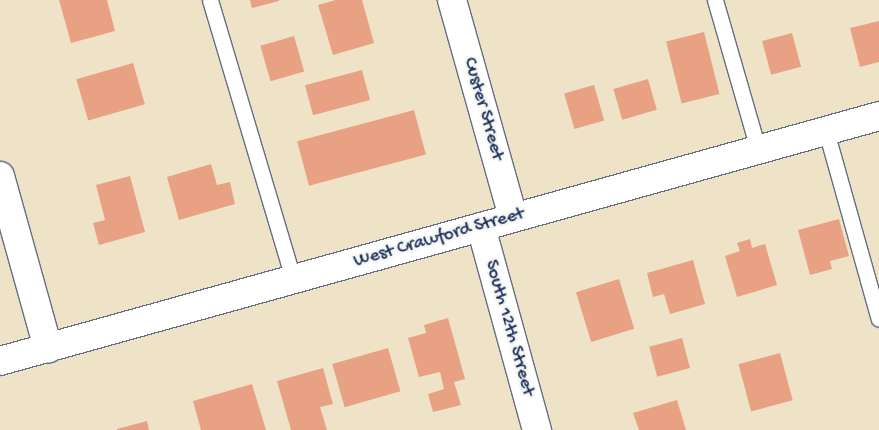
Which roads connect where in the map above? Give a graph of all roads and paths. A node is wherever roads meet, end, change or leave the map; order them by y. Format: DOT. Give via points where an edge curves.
graph roads {
  1 [pos="210,0"];
  2 [pos="452,0"];
  3 [pos="715,0"];
  4 [pos="879,116"];
  5 [pos="826,130"];
  6 [pos="758,150"];
  7 [pos="0,176"];
  8 [pos="513,218"];
  9 [pos="481,227"];
  10 [pos="293,279"];
  11 [pos="879,319"];
  12 [pos="48,348"];
  13 [pos="0,361"];
  14 [pos="537,430"];
  1 -- 10 [label="lane"];
  2 -- 8 [label="main road, Custer Street"];
  3 -- 6 [label="lane"];
  4 -- 5 [label="main road, West Crawford Street"];
  5 -- 6 [label="main road, West Crawford Street"];
  5 -- 11 [label="lane"];
  6 -- 8 [label="main road, West Crawford Street"];
  7 -- 12 [label="main road"];
  8 -- 9 [label="main road, West Crawford Street"];
  9 -- 10 [label="main road, West Crawford Street"];
  9 -- 14 [label="main road, South 12th Street"];
  10 -- 12 [label="main road, West Crawford Street"];
  12 -- 13 [label="main road, West Crawford Street"];
}
